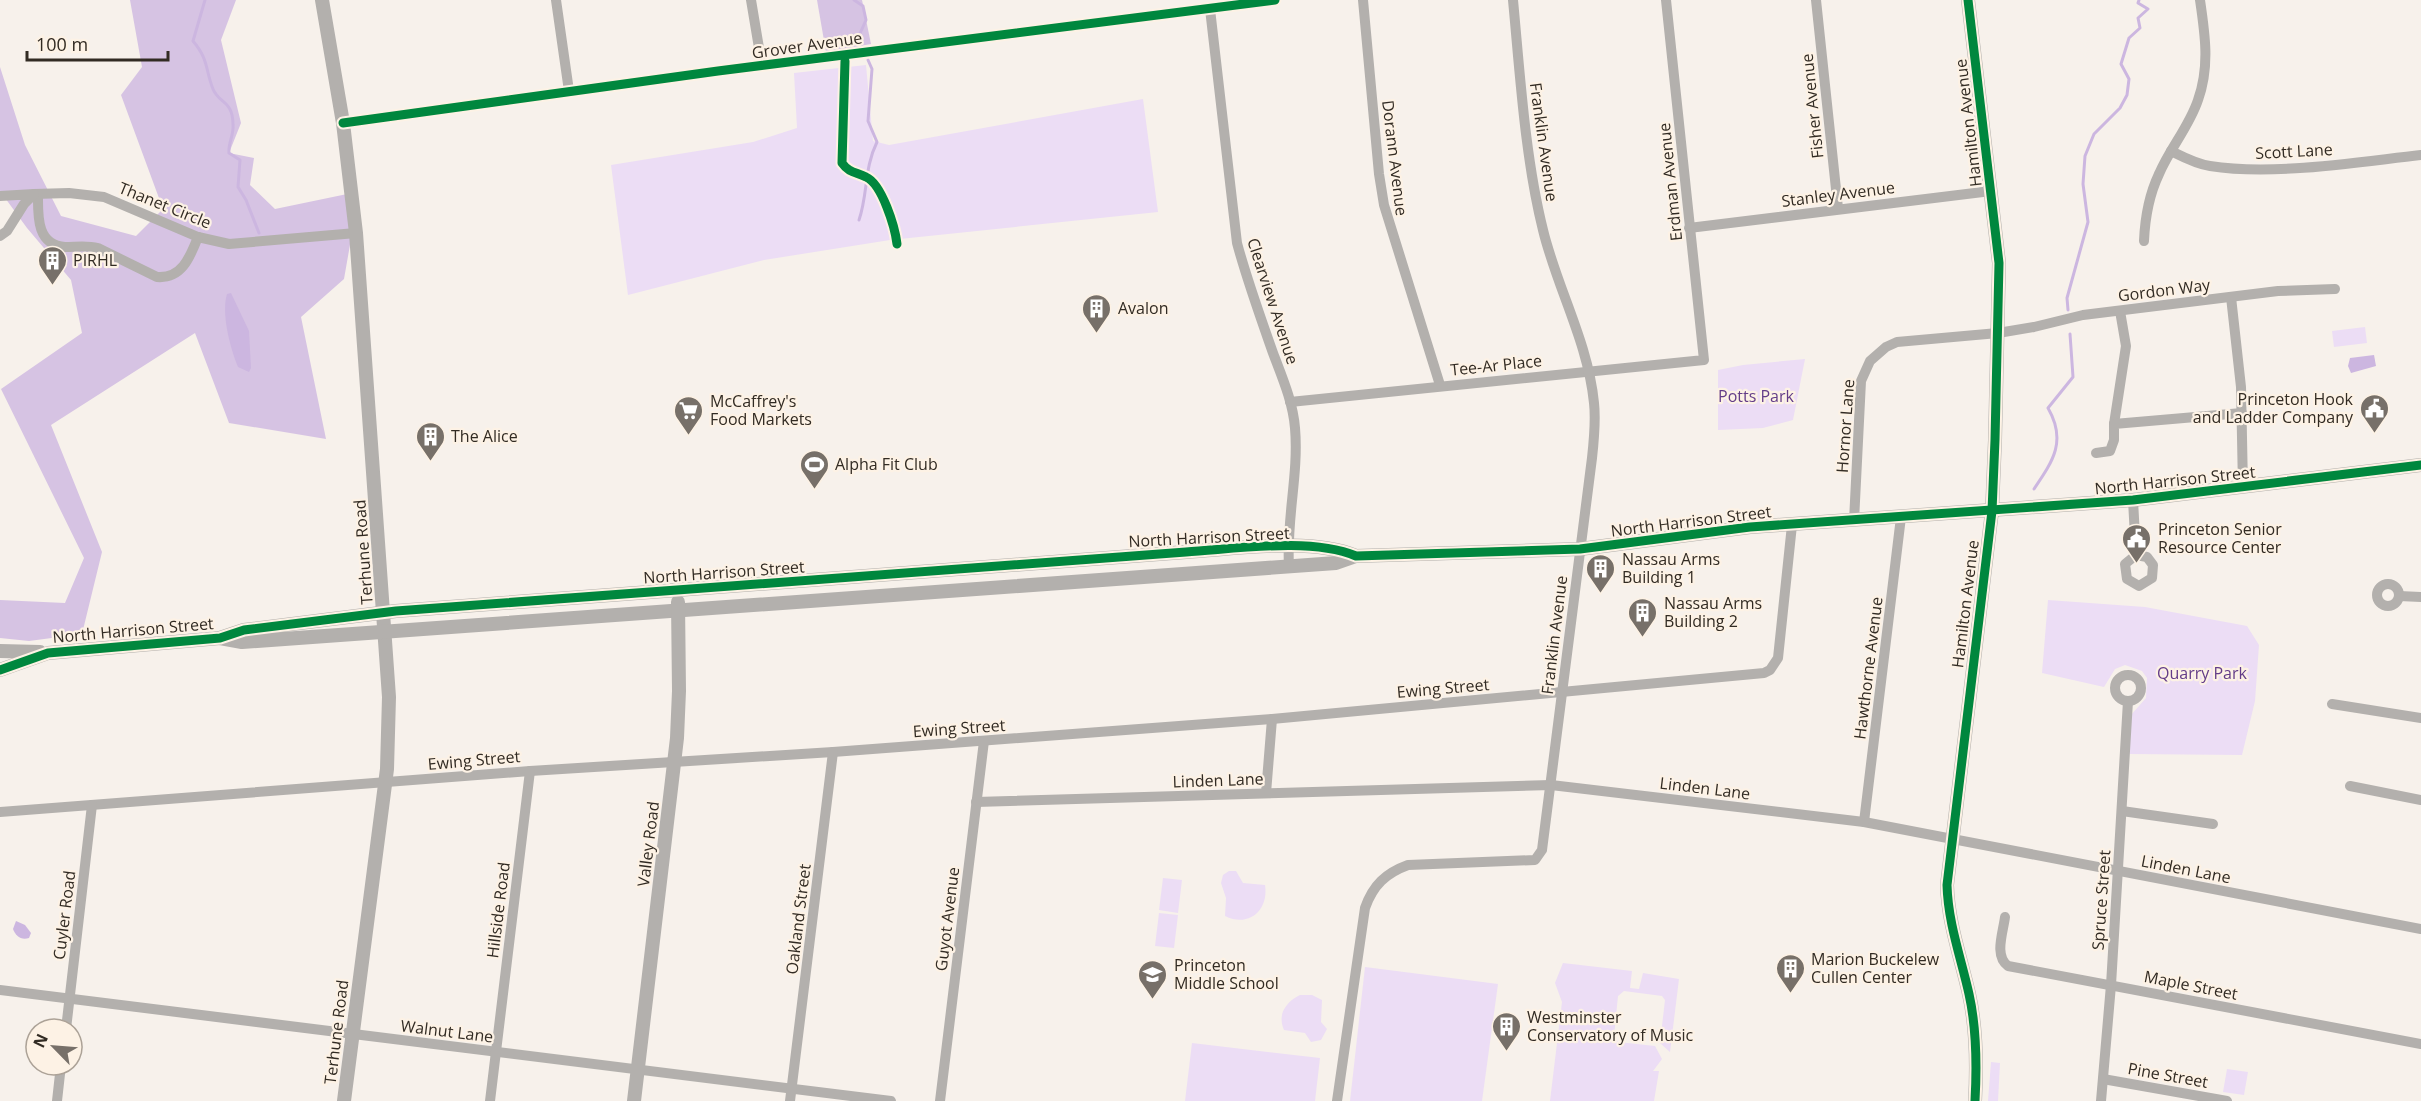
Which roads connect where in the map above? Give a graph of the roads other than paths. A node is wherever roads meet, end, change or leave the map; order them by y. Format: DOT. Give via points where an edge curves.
graph roads {
  1 [pos="322,0"];
  2 [pos="556,0"];
  3 [pos="751,0"];
  4 [pos="1275,0"];
  5 [pos="1363,0"];
  6 [pos="1513,0"];
  7 [pos="1666,0"];
  8 [pos="1816,0"];
  9 [pos="1968,0"];
  10 [pos="2200,0"];
  11 [pos="1210,9"];
  12 [pos="762,66"];
  13 [pos="569,91"];
  14 [pos="343,123"];
  15 [pos="2171,151"];
  16 [pos="2421,155"];
  17 [pos="1991,191"];
  18 [pos="36,194"];
  19 [pos="0,196"];
  20 [pos="1838,208"];
  21 [pos="1689,228"];
  22 [pos="356,233"];
  23 [pos="0,236"];
  24 [pos="198,237"];
  25 [pos="2144,241"];
  26 [pos="2335,289"];
  27 [pos="2231,297"];
  28 [pos="2120,311"];
  29 [pos="1998,333"];
  30 [pos="1704,360"];
  31 [pos="1588,371"];
  32 [pos="1440,385"];
  33 [pos="1290,402"];
  34 [pos="2242,413"];
  35 [pos="2114,424"];
  36 [pos="2096,453"];
  37 [pos="2421,465"];
  38 [pos="2242,488"];
  39 [pos="2133,500"];
  40 [pos="1992,511"];
  41 [pos="1901,517"];
  42 [pos="1854,520"];
  43 [pos="1792,525"];
  44 [pos="1288,546"];
  45 [pos="1228,549"];
  46 [pos="1580,549"];
  47 [pos="1186,552"];
  48 [pos="2136,555"];
  49 [pos="1356,556"];
  50 [pos="1069,561"];
  51 [pos="1289,566"];
  52 [pos="1239,570"];
  53 [pos="1131,578"];
  54 [pos="1098,580"];
  55 [pos="677,590"];
  56 [pos="2399,596"];
  57 [pos="2421,597"];
  58 [pos="678,610"];
  59 [pos="384,612"];
  60 [pos="385,632"];
  61 [pos="220,638"];
  62 [pos="0,651"];
  63 [pos="48,653"];
  64 [pos="0,670"];
  65 [pos="1562,692"];
  66 [pos="2128,701"];
  67 [pos="2332,704"];
  68 [pos="2421,718"];
  69 [pos="1272,719"];
  70 [pos="984,741"];
  71 [pos="833,752"];
  72 [pos="674,762"];
  73 [pos="530,771"];
  74 [pos="385,782"];
  75 [pos="1551,785"];
  76 [pos="2350,786"];
  77 [pos="1266,793"];
  78 [pos="2421,800"];
  79 [pos="976,802"];
  80 [pos="92,805"];
  81 [pos="2122,811"];
  82 [pos="0,812"];
  83 [pos="1864,822"];
  84 [pos="2214,824"];
  85 [pos="1952,840"];
  86 [pos="2118,871"];
  87 [pos="2005,917"];
  88 [pos="2421,929"];
  89 [pos="2111,985"];
  90 [pos="0,990"];
  91 [pos="69,998"];
  92 [pos="67,1017"];
  93 [pos="352,1034"];
  94 [pos="2421,1044"];
  95 [pos="496,1052"];
  96 [pos="638,1070"];
  97 [pos="60,1077"];
  98 [pos="2103,1079"];
  99 [pos="792,1089"];
  100 [pos="57,1101"];
  101 [pos="344,1101"];
  102 [pos="490,1101"];
  103 [pos="634,1101"];
  104 [pos="790,1101"];
  105 [pos="891,1101"];
  106 [pos="940,1101"];
  107 [pos="1337,1101"];
  108 [pos="1976,1101"];
  109 [pos="2101,1101"];
  110 [pos="2227,1101"];
  1 -- 14 [label="street, Terhune Road"];
  2 -- 13 [label="street"];
  3 -- 12 [label="street"];
  4 -- 11 [label="street, Grover Avenue"];
  5 -- 32 [label="street, Dorann Avenue" via="1384,205"];
  6 -- 31 [label="street, Franklin Avenue" via="1523,102 1543,230"];
  7 -- 21 [label="street, Erdman Avenue"];
  8 -- 20 [label="street, Fisher Avenue"];
  9 -- 17 [label="street, Hamilton Avenue"];
  10 -- 15 [label="street" via="2206,49 2203,84 2192,116"];
  11 -- 12 [label="street, Grover Avenue"];
  11 -- 33 [label="street, Clearview Avenue" via="1237,243"];
  12 -- 13 [label="street, Grover Avenue"];
  13 -- 14 [label="street, Grover Avenue"];
  14 -- 22 [label="street, Terhune Road"];
  15 -- 16 [label="street, Scott Lane" via="2210,166 2250,168"];
  15 -- 25 [label="street" via="2153,187"];
  17 -- 20 [label="street, Stanley Avenue"];
  17 -- 29 [label="street, Hamilton Avenue" via="1999,263"];
  18 -- 19 [label="street, Thanet Circle"];
  18 -- 23 [label="street"];
  18 -- 24 [label="street, Thanet Circle" via="104,197"];
  18 -- 24 [label="street" via="38,223 45,238 61,247 98,248 157,276 167,278 184,266"];
  20 -- 21 [label="street, Stanley Avenue"];
  21 -- 30 [label="street, Erdman Avenue"];
  22 -- 24 [label="street, Thanet Circle" via="243,244"];
  22 -- 59 [label="street, Terhune Road"];
  26 -- 27 [label="street, Gordon Way"];
  27 -- 28 [label="street, Gordon Way"];
  27 -- 34 [label="street"];
  28 -- 29 [label="street, Gordon Way"];
  28 -- 35 [label="street" via="2126,346"];
  29 -- 40 [label="street, Hamilton Avenue"];
  29 -- 42 [label="street, Hornor Lane" via="1897,342 1870,361 1861,381"];
  30 -- 31 [label="street, Tee-Ar Place"];
  31 -- 32 [label="street, Tee-Ar Place"];
  31 -- 46 [label="street, Franklin Avenue" via="1594,423"];
  32 -- 33 [label="street, Tee-Ar Place"];
  33 -- 44 [label="street, Clearview Avenue" via="1296,447"];
  34 -- 35 [label="street"];
  34 -- 38 [label="street"];
  35 -- 36 [label="street" via="2110,451"];
  37 -- 38 [label="street, North Harrison Street"];
  38 -- 39 [label="street, North Harrison Street"];
  39 -- 40 [label="street, North Harrison Street"];
  39 -- 48 [label="street"];
  40 -- 41 [label="street, North Harrison Street"];
  40 -- 85 [label="street, Hamilton Avenue"];
  41 -- 42 [label="street, North Harrison Street"];
  41 -- 83 [label="street, Hawthorne Avenue"];
  42 -- 43 [label="street, North Harrison Street"];
  43 -- 46 [label="street, North Harrison Street"];
  43 -- 65 [label="street, Ewing Street" via="1778,658 1770,670"];
  44 -- 45 [label="street, North Harrison Street"];
  44 -- 49 [label="street, North Harrison Street" via="1340,549"];
  44 -- 51 [label="street, Clearview Avenue"];
  45 -- 47 [label="street, North Harrison Street"];
  45 -- 52 [label="street"];
  46 -- 49 [label="street, North Harrison Street"];
  46 -- 65 [label="street, Franklin Avenue"];
  47 -- 50 [label="street, North Harrison Street"];
  47 -- 53 [label="street" via="1177,566 1139,568"];
  49 -- 51 [label="street, North Harrison Street" via="1336,563"];
  50 -- 54 [label="street" via="1084,577"];
  50 -- 55 [label="street, North Harrison Street"];
  51 -- 52 [label="street, North Harrison Street"];
  52 -- 53 [label="street, North Harrison Street"];
  53 -- 54 [label="street, North Harrison Street"];
  54 -- 58 [label="street, North Harrison Street"];
  55 -- 58 [label="street, Valley Road"];
  55 -- 59 [label="street, North Harrison Street"];
  56 -- 57 [label="street"];
  58 -- 60 [label="street, North Harrison Street"];
  58 -- 72 [label="street, Valley Road" via="679,691"];
  59 -- 60 [label="street, Terhune Road"];
  59 -- 61 [label="street, North Harrison Street" via="244,630"];
  60 -- 61 [label="street, North Harrison Street" via="242,642"];
  60 -- 74 [label="street, Terhune Road" via="389,729"];
  61 -- 63 [label="street, North Harrison Street"];
  62 -- 63 [label="street"];
  63 -- 64 [label="street, North Harrison Street"];
  65 -- 69 [label="street, Ewing Street"];
  65 -- 75 [label="street, Franklin Avenue"];
  66 -- 81 [label="street, Spruce Street"];
  67 -- 68 [label="street"];
  69 -- 70 [label="street, Ewing Street"];
  69 -- 77 [label="street"];
  70 -- 71 [label="street, Ewing Street"];
  70 -- 79 [label="street, Guyot Avenue"];
  71 -- 72 [label="street, Ewing Street"];
  71 -- 99 [label="street, Oakland Street"];
  72 -- 73 [label="street, Ewing Street"];
  72 -- 96 [label="street, Valley Road"];
  73 -- 74 [label="street, Ewing Street"];
  73 -- 95 [label="street, Hillside Road"];
  74 -- 80 [label="street, Ewing Street"];
  74 -- 93 [label="street, Terhune Road"];
  75 -- 77 [label="street, Linden Lane"];
  75 -- 83 [label="street, Linden Lane"];
  75 -- 107 [label="street, Franklin Avenue" via="1542,850 1535,860 1408,865 1388,874 1373,889 1363,918"];
  76 -- 78 [label="street"];
  77 -- 79 [label="street, Linden Lane"];
  79 -- 106 [label="street, Guyot Avenue"];
  80 -- 82 [label="street, Ewing Street"];
  80 -- 91 [label="street, Cuyler Road"];
  81 -- 84 [label="street"];
  81 -- 86 [label="street, Spruce Street"];
  83 -- 85 [label="street, Linden Lane"];
  85 -- 86 [label="street, Linden Lane"];
  85 -- 108 [label="street, Hamilton Avenue" via="1948,899 1975,1024"];
  86 -- 88 [label="street, Linden Lane"];
  86 -- 89 [label="street, Spruce Street"];
  87 -- 89 [label="street, Maple Street" via="2000,955 2008,966"];
  89 -- 94 [label="street, Maple Street"];
  89 -- 98 [label="street, Spruce Street"];
  90 -- 91 [label="street, Walnut Lane"];
  91 -- 92 [label="street, Cuyler Road"];
  91 -- 93 [label="street, Walnut Lane"];
  93 -- 95 [label="street, Walnut Lane"];
  93 -- 101 [label="street, Terhune Road"];
  95 -- 96 [label="street, Walnut Lane"];
  95 -- 102 [label="street, Hillside Road"];
  96 -- 99 [label="street, Walnut Lane"];
  96 -- 103 [label="street, Valley Road"];
  97 -- 100 [label="street"];
  98 -- 109 [label="street, Spruce Street"];
  98 -- 110 [label="street, Pine Street"];
  99 -- 104 [label="street, Oakland Street"];
  99 -- 105 [label="street, Walnut Lane"];
}
